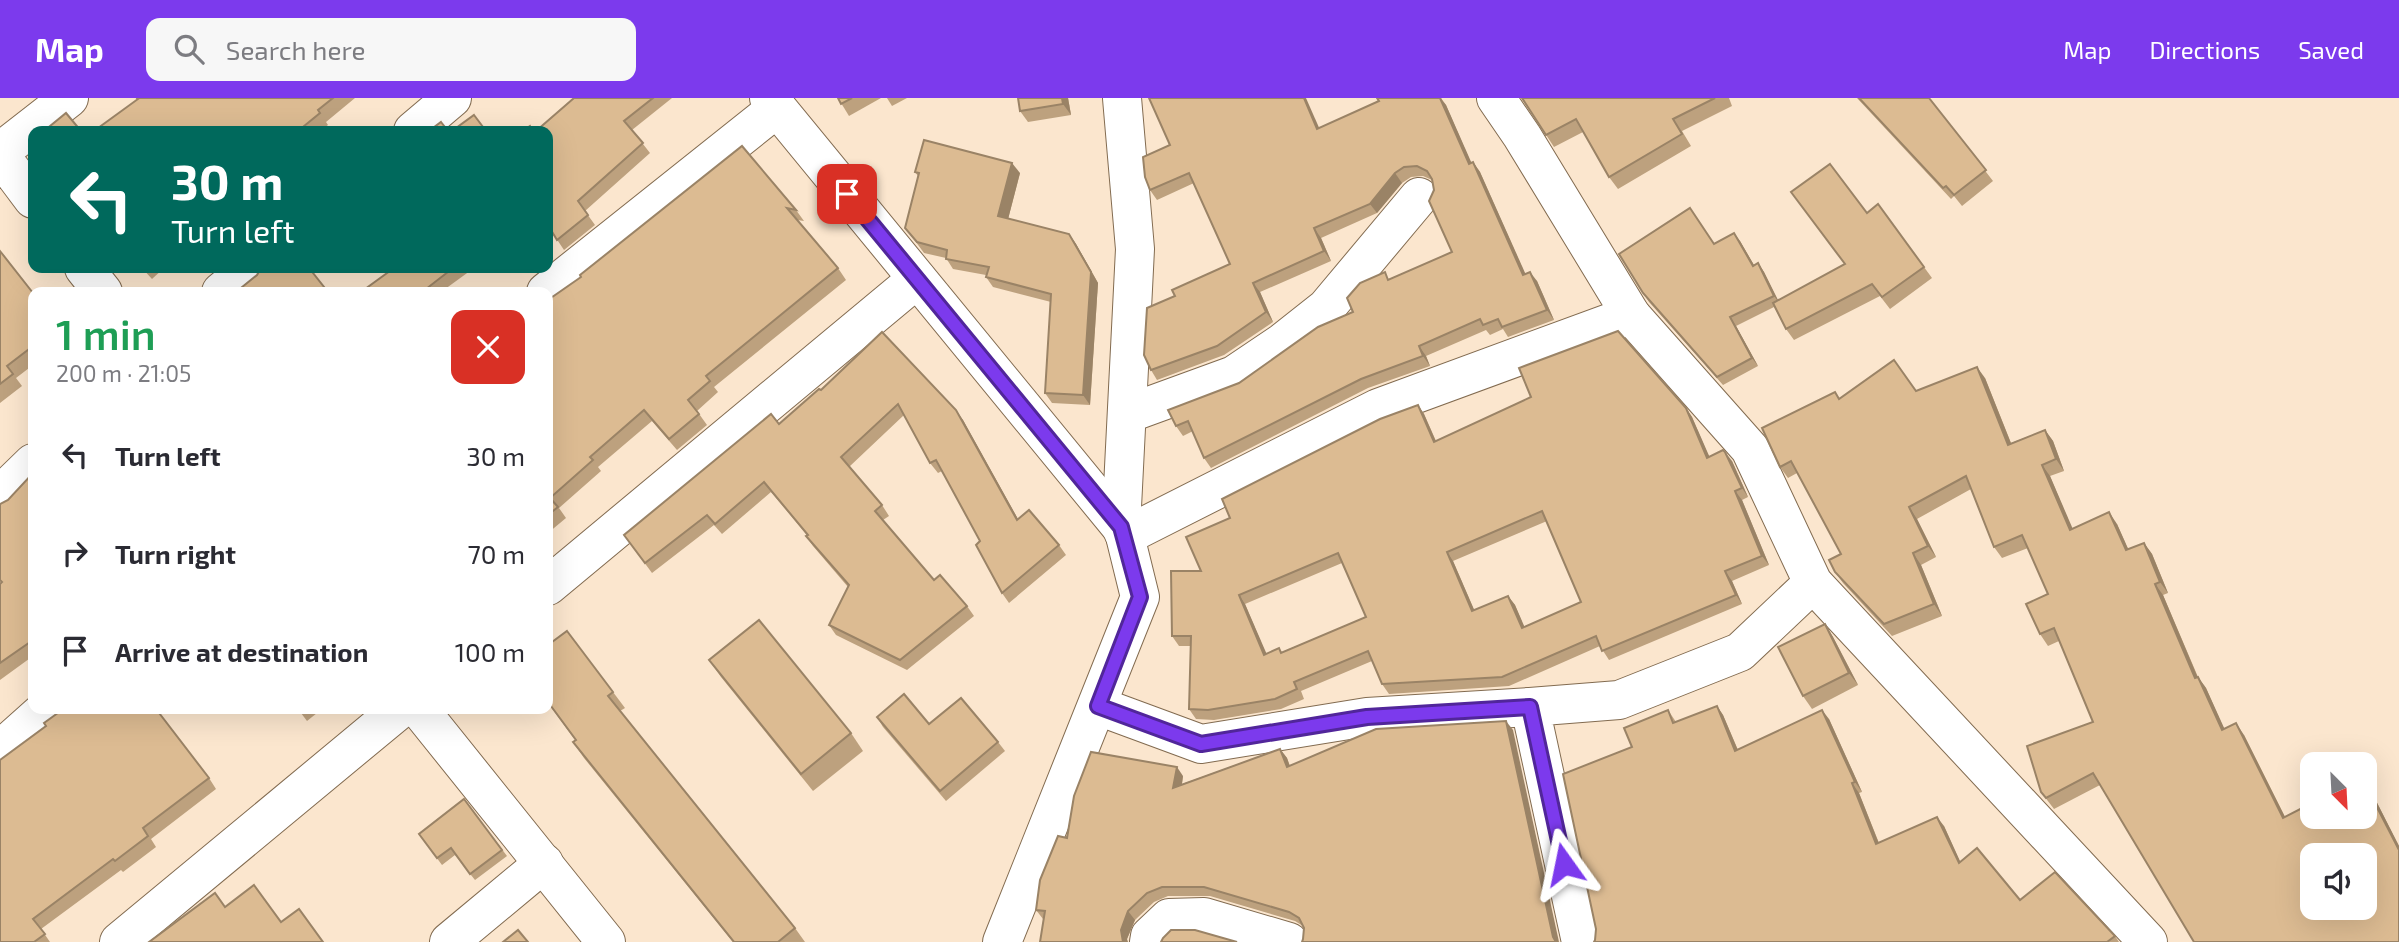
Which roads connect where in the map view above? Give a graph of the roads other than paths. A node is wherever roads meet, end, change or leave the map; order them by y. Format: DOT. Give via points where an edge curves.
graph roads {
  1 [pos="69,98"];
  2 [pos="452,98"];
  3 [pos="1122,98"];
  4 [pos="1496,98"];
  5 [pos="773,103"];
  6 [pos="34,126"];
  7 [pos="419,126"];
  8 [pos="28,131"];
  9 [pos="0,154"];
  10 [pos="28,192"];
  11 [pos="1419,197"];
  12 [pos="244,273"];
  13 [pos="917,279"];
  14 [pos="227,287"];
  15 [pos="552,287"];
  16 [pos="1631,315"];
  17 [pos="1127,414"];
  18 [pos="28,468"];
  19 [pos="0,495"];
  20 [pos="1123,531"];
  21 [pos="553,582"];
  22 [pos="1813,583"];
  23 [pos="1098,706"];
  24 [pos="1530,707"];
  25 [pos="40,714"];
  26 [pos="394,714"];
  27 [pos="423,714"];
  28 [pos="0,750"];
  29 [pos="544,863"];
  30 [pos="119,942"];
  31 [pos="449,942"];
  32 [pos="606,942"];
  33 [pos="1002,942"];
  34 [pos="1149,942"];
  35 [pos="1289,942"];
  36 [pos="1581,942"];
  37 [pos="2148,942"];
  1 -- 6 [label="street"];
  2 -- 7 [label="street"];
  3 -- 17 [label="street" via="1135,249"];
  4 -- 16 [label="street"];
  5 -- 13 [label="street"];
  5 -- 15 [label="street"];
  8 -- 9 [label="street"];
  9 -- 10 [label="street"];
  11 -- 17 [label="street" via="1326,307 1283,342 1234,374"];
  12 -- 14 [label="street"];
  13 -- 20 [label="street"];
  13 -- 21 [label="street"];
  16 -- 20 [label="street" via="1378,408"];
  16 -- 22 [label="street" via="1750,449"];
  17 -- 20 [label="street"];
  18 -- 19 [label="street"];
  20 -- 23 [label="street" via="1140,597"];
  22 -- 24 [label="street" via="1740,652 1619,700"];
  22 -- 37 [label="street"];
  23 -- 24 [label="street" via="1201,744 1367,717"];
  23 -- 33 [label="street"];
  24 -- 36 [label="street"];
  25 -- 28 [label="street"];
  26 -- 30 [label="street"];
  27 -- 29 [label="street"];
  29 -- 31 [label="street"];
  29 -- 32 [label="street"];
  34 -- 35 [label="street" via="1168,918 1204,917"];
}
